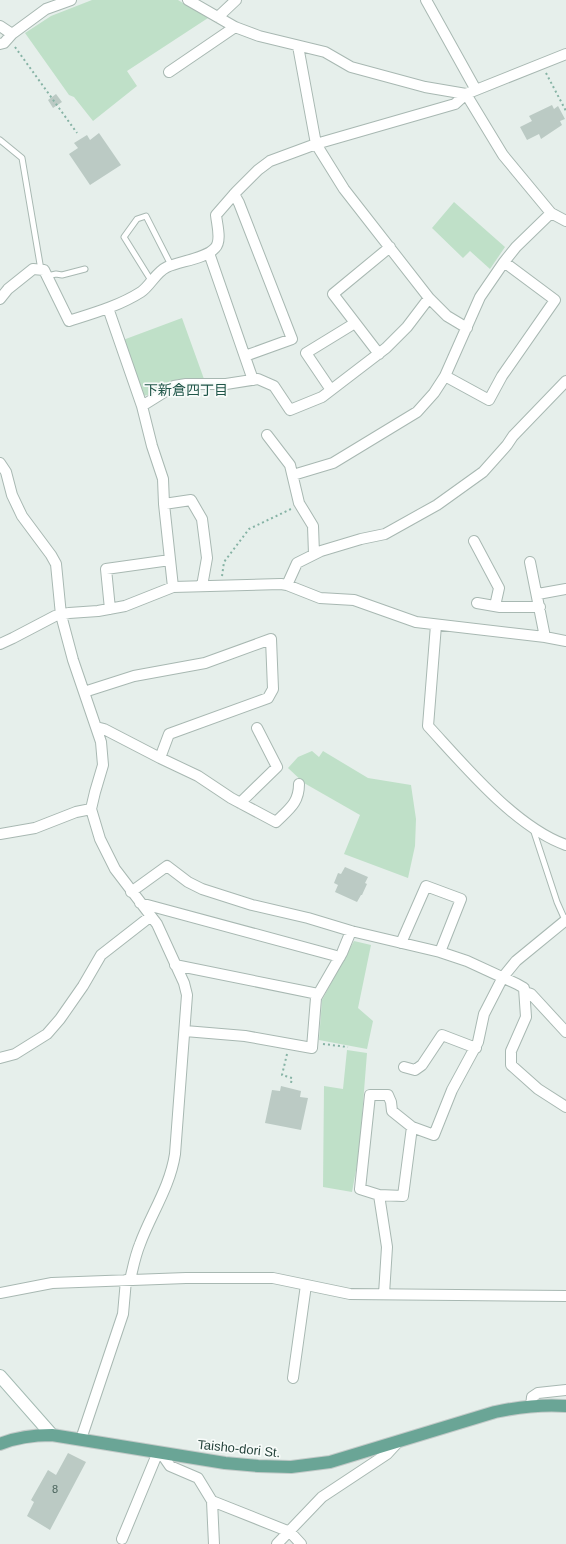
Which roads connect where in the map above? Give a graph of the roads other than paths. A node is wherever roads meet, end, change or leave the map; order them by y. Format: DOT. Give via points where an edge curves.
graph roads {
  1 [pos="71,0"];
  2 [pos="188,0"];
  3 [pos="236,0"];
  4 [pos="426,0"];
  5 [pos="218,17"];
  6 [pos="0,26"];
  7 [pos="236,27"];
  8 [pos="12,34"];
  9 [pos="0,44"];
  10 [pos="298,46"];
  11 [pos="566,54"];
  12 [pos="169,72"];
  13 [pos="471,92"];
  14 [pos="0,140"];
  15 [pos="316,144"];
  16 [pos="234,194"];
  17 [pos="551,213"];
  18 [pos="566,221"];
  19 [pos="390,247"];
  20 [pos="209,253"];
  21 [pos="504,262"];
  22 [pos="171,266"];
  23 [pos="86,269"];
  24 [pos="44,273"];
  25 [pos="152,282"];
  26 [pos="0,298"];
  27 [pos="429,298"];
  28 [pos="108,308"];
  29 [pos="355,323"];
  30 [pos="467,328"];
  31 [pos="379,354"];
  32 [pos="245,356"];
  33 [pos="445,376"];
  34 [pos="253,380"];
  35 [pos="566,380"];
  36 [pos="331,390"];
  37 [pos="142,406"];
  38 [pos="267,435"];
  39 [pos="0,463"];
  40 [pos="293,476"];
  41 [pos="164,504"];
  42 [pos="474,541"];
  43 [pos="314,554"];
  44 [pos="170,560"];
  45 [pos="530,562"];
  46 [pos="287,585"];
  47 [pos="202,586"];
  48 [pos="173,587"];
  49 [pos="566,589"];
  50 [pos="538,594"];
  51 [pos="477,603"];
  52 [pos="495,606"];
  53 [pos="540,606"];
  54 [pos="110,609"];
  55 [pos="61,615"];
  56 [pos="436,626"];
  57 [pos="545,637"];
  58 [pos="566,641"];
  59 [pos="0,644"];
  60 [pos="84,692"];
  61 [pos="96,727"];
  62 [pos="257,728"];
  63 [pos="160,758"];
  64 [pos="300,784"];
  65 [pos="240,803"];
  66 [pos="91,809"];
  67 [pos="532,826"];
  68 [pos="0,834"];
  69 [pos="566,845"];
  70 [pos="132,892"];
  71 [pos="140,903"];
  72 [pos="151,916"];
  73 [pos="566,920"];
  74 [pos="351,931"];
  75 [pos="401,943"];
  76 [pos="440,952"];
  77 [pos="340,957"];
  78 [pos="175,965"];
  79 [pos="503,977"];
  80 [pos="525,992"];
  81 [pos="318,994"];
  82 [pos="185,1031"];
  83 [pos="566,1032"];
  84 [pos="476,1048"];
  85 [pos="0,1058"];
  86 [pos="404,1067"];
  87 [pos="566,1107"];
  88 [pos="412,1128"];
  89 [pos="379,1195"];
  90 [pos="128,1280"];
  91 [pos="306,1285"];
  92 [pos="0,1293"];
  93 [pos="384,1294"];
  94 [pos="566,1296"];
  95 [pos="0,1376"];
  96 [pos="293,1378"];
  97 [pos="566,1390"];
  98 [pos="531,1406"];
  99 [pos="566,1406"];
  100 [pos="52,1435"];
  101 [pos="81,1439"];
  102 [pos="399,1441"];
  103 [pos="0,1444"];
  104 [pos="159,1452"];
  105 [pos="212,1501"];
  106 [pos="290,1532"];
  107 [pos="122,1539"];
  108 [pos="214,1544"];
  109 [pos="277,1544"];
  110 [pos="301,1544"];
  1 -- 8 [label="street" via="46,9"];
  2 -- 5 [label="street"];
  3 -- 5 [label="street"];
  4 -- 13 [label="street"];
  5 -- 7 [label="street"];
  6 -- 8 [label="street"];
  7 -- 10 [label="street"];
  7 -- 12 [label="street"];
  8 -- 9 [label="street"];
  10 -- 13 [label="street" via="325,52 351,66 425,87"];
  10 -- 15 [label="street"];
  11 -- 13 [label="street"];
  13 -- 15 [label="street" via="455,104"];
  13 -- 17 [label="street" via="502,155"];
  14 -- 24 [label="lane" via="22,158"];
  15 -- 16 [label="street" via="270,161"];
  15 -- 19 [label="street" via="344,189"];
  16 -- 20 [label="street" via="216,215 219,241"];
  16 -- 32 [label="street" via="292,338"];
  17 -- 18 [label="street"];
  17 -- 21 [label="street" via="516,246"];
  19 -- 27 [label="street"];
  19 -- 29 [label="street" via="333,294"];
  20 -- 22 [label="street"];
  20 -- 32 [label="street"];
  21 -- 30 [label="street" via="480,297"];
  21 -- 33 [label="street" via="555,300 502,376 489,400"];
  22 -- 25 [label="street" via="165,267"];
  22 -- 25 [label="lane" via="146,216 137,219 124,237"];
  23 -- 24 [label="lane" via="62,275"];
  24 -- 26 [label="street" via="33,269"];
  24 -- 28 [label="street" via="69,321"];
  25 -- 28 [label="street" via="142,291"];
  27 -- 30 [label="street" via="447,316"];
  27 -- 31 [label="street" via="407,326"];
  28 -- 37 [label="street"];
  29 -- 31 [label="street"];
  29 -- 36 [label="street" via="306,352"];
  30 -- 33 [label="street"];
  31 -- 36 [label="street"];
  32 -- 34 [label="street"];
  33 -- 40 [label="street" via="417,412 333,463"];
  34 -- 36 [label="street" via="258,379 274,386 290,410 322,397"];
  34 -- 37 [label="street" via="174,386"];
  35 -- 43 [label="street" via="512,436 483,472 437,505 385,534"];
  37 -- 41 [label="street" via="163,479"];
  38 -- 40 [label="street" via="290,465"];
  39 -- 55 [label="street" via="6,472 12,495 22,516 56,564"];
  40 -- 43 [label="street" via="300,504 313,526"];
  41 -- 44 [label="street"];
  41 -- 47 [label="street" via="190,500 202,519 207,558"];
  42 -- 52 [label="street" via="499,588"];
  43 -- 46 [label="street" via="297,563"];
  44 -- 48 [label="street"];
  44 -- 54 [label="street" via="106,569"];
  45 -- 50 [label="street"];
  46 -- 47 [label="street"];
  46 -- 56 [label="street" via="320,598 354,600 416,622"];
  47 -- 48 [label="street"];
  48 -- 54 [label="street" via="125,606"];
  49 -- 50 [label="street"];
  50 -- 53 [label="street"];
  51 -- 52 [label="street"];
  52 -- 53 [label="street"];
  53 -- 57 [label="street"];
  54 -- 55 [label="street"];
  55 -- 59 [label="street"];
  55 -- 60 [label="street"];
  56 -- 57 [label="street"];
  56 -- 67 [label="street" via="428,726 468,770 506,806"];
  57 -- 58 [label="street"];
  60 -- 61 [label="street"];
  60 -- 63 [label="street" via="134,676 205,663 272,639 273,689 268,698 169,734"];
  61 -- 63 [label="street"];
  61 -- 66 [label="street" via="101,742 103,766"];
  62 -- 65 [label="street" via="277,767"];
  63 -- 65 [label="street" via="198,776"];
  64 -- 65 [label="street" via="294,804 276,822"];
  66 -- 68 [label="street" via="35,828"];
  66 -- 70 [label="street" via="100,839 115,869"];
  67 -- 69 [label="street"];
  67 -- 73 [label="lane" via="557,902"];
  70 -- 71 [label="street"];
  70 -- 74 [label="street" via="167,866 202,889"];
  71 -- 72 [label="street"];
  71 -- 77 [label="street"];
  72 -- 78 [label="street"];
  72 -- 85 [label="street" via="101,955 83,986 47,1034 15,1054"];
  73 -- 79 [label="street" via="516,961"];
  74 -- 75 [label="street"];
  74 -- 77 [label="street"];
  75 -- 76 [label="street"];
  75 -- 76 [label="street" via="426,886 461,899"];
  76 -- 79 [label="street"];
  77 -- 81 [label="street"];
  78 -- 81 [label="street"];
  78 -- 82 [label="street" via="187,995"];
  79 -- 80 [label="street" via="524,988"];
  79 -- 84 [label="street" via="484,1014"];
  80 -- 83 [label="street" via="531,994"];
  80 -- 87 [label="street" via="526,1017 511,1051 511,1065 538,1089"];
  81 -- 82 [label="street" via="312,1048 245,1036"];
  82 -- 90 [label="street" via="173,1167 140,1244"];
  84 -- 86 [label="street" via="442,1035 422,1065 416,1070"];
  84 -- 88 [label="street" via="452,1090 434,1135"];
  88 -- 89 [label="street" via="403,1196"];
  88 -- 89 [label="street" via="392,1111 388,1095 370,1096 360,1189"];
  89 -- 93 [label="street" via="387,1247"];
  90 -- 91 [label="street" via="273,1278"];
  90 -- 92 [label="street" via="52,1283"];
  90 -- 101 [label="street" via="123,1314"];
  91 -- 93 [label="street" via="350,1294"];
  91 -- 96 [label="street"];
  93 -- 94 [label="street"];
  95 -- 100 [label="street"];
  97 -- 98 [label="street" via="538,1393 532,1397"];
  98 -- 99 [label="main road, Taisho-dori St."];
  98 -- 102 [label="main road, Taisho-dori St." via="496,1412"];
  100 -- 101 [label="main road, Taisho-dori St."];
  100 -- 103 [label="main road, Taisho-dori St." via="37,1435"];
  101 -- 104 [label="main road, Taisho-dori St."];
  102 -- 104 [label="main road, Taisho-dori St." via="330,1462 291,1466 241,1465"];
  102 -- 106 [label="street" via="387,1454 322,1497"];
  104 -- 105 [label="street" via="170,1466 198,1478"];
  104 -- 107 [label="street"];
  105 -- 106 [label="street"];
  105 -- 108 [label="street"];
  106 -- 109 [label="street"];
  106 -- 110 [label="street"];
}
